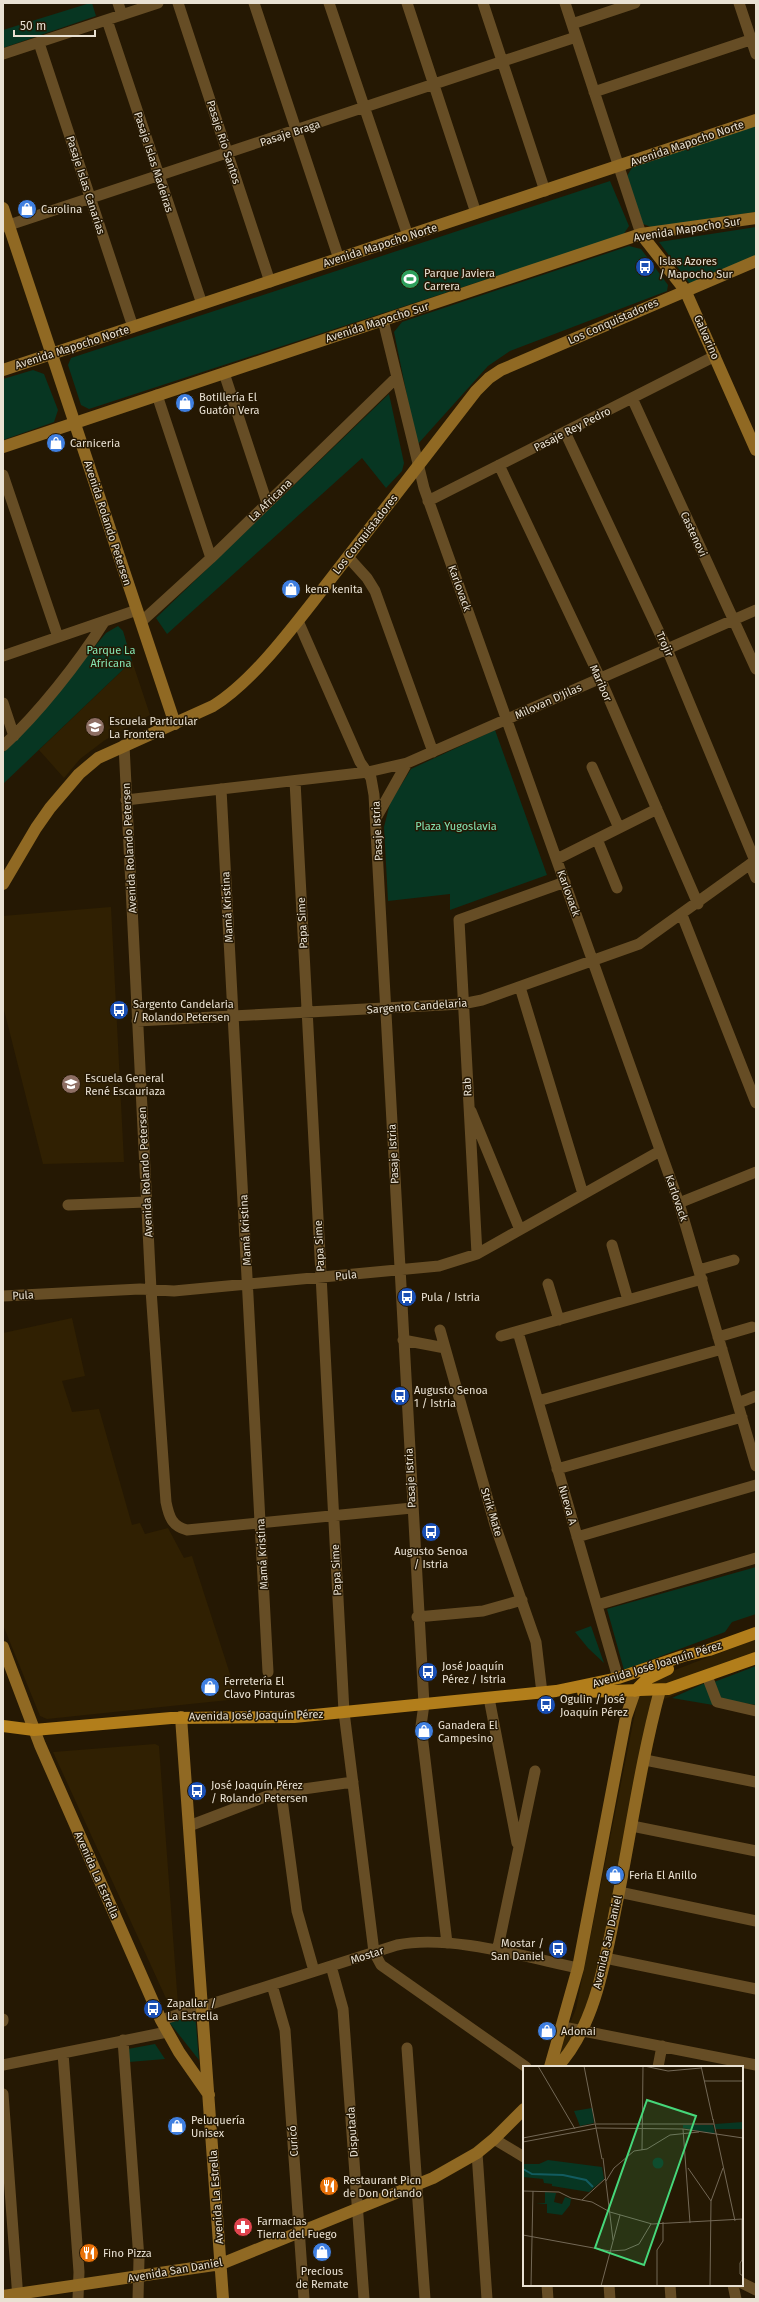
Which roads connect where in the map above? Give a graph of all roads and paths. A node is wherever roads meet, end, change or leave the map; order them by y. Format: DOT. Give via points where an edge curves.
graph roads {
  1 [pos="118,3"];
  2 [pos="158,3"];
  3 [pos="178,3"];
  4 [pos="254,3"];
  5 [pos="329,3"];
  6 [pos="407,3"];
  7 [pos="483,3"];
  8 [pos="565,3"];
  9 [pos="635,3"];
  10 [pos="739,3"];
  11 [pos="122,15"];
  12 [pos="107,20"];
  13 [pos="572,24"];
  14 [pos="576,37"];
  15 [pos="754,39"];
  16 [pos="39,43"];
  17 [pos="3,54"];
  18 [pos="756,54"];
  19 [pos="502,62"];
  20 [pos="434,85"];
  21 [pos="594,92"];
  22 [pos="365,108"];
  23 [pos="756,120"];
  24 [pos="296,130"];
  25 [pos="228,153"];
  26 [pos="619,166"];
  27 [pos="159,176"];
  28 [pos="545,190"];
  29 [pos="90,199"];
  30 [pos="3,208"];
  31 [pos="476,213"];
  32 [pos="756,218"];
  33 [pos="6,226"];
  34 [pos="641,234"];
  35 [pos="408,236"];
  36 [pos="339,259"];
  37 [pos="756,261"];
  38 [pos="270,282"];
  39 [pos="685,290"];
  40 [pos="202,304"];
  41 [pos="383,320"];
  42 [pos="133,327"];
  43 [pos="52,354"];
  44 [pos="715,356"];
  45 [pos="3,370"];
  46 [pos="224,373"];
  47 [pos="397,377"];
  48 [pos="157,395"];
  49 [pos="632,398"];
  50 [pos="75,422"];
  51 [pos="566,432"];
  52 [pos="3,447"];
  53 [pos="756,450"];
  54 [pos="499,465"];
  55 [pos="418,466"];
  56 [pos="3,475"];
  57 [pos="428,501"];
  58 [pos="268,502"];
  59 [pos="348,557"];
  60 [pos="211,558"];
  61 [pos="137,610"];
  62 [pos="756,610"];
  63 [pos="734,619"];
  64 [pos="298,620"];
  65 [pos="104,622"];
  66 [pos="141,622"];
  67 [pos="58,637"];
  68 [pos="667,649"];
  69 [pos="3,656"];
  70 [pos="756,669"];
  71 [pos="600,678"];
  72 [pos="3,703"];
  73 [pos="506,719"];
  74 [pos="175,724"];
  75 [pos="14,736"];
  76 [pos="124,745"];
  77 [pos="3,746"];
  78 [pos="434,752"];
  79 [pos="407,763"];
  80 [pos="592,767"];
  81 [pos="368,772"];
  82 [pos="295,781"];
  83 [pos="221,789"];
  84 [pos="126,800"];
  85 [pos="657,809"];
  86 [pos="376,818"];
  87 [pos="619,828"];
  88 [pos="597,839"];
  89 [pos="556,859"];
  90 [pos="754,862"];
  91 [pos="756,878"];
  92 [pos="565,882"];
  93 [pos="3,884"];
  94 [pos="617,888"];
  95 [pos="698,904"];
  96 [pos="682,915"];
  97 [pos="593,961"];
  98 [pos="520,987"];
  99 [pos="462,1004"];
  100 [pos="386,1008"];
  101 [pos="307,1012"];
  102 [pos="233,1016"];
  103 [pos="137,1021"];
  104 [pos="468,1103"];
  105 [pos="756,1103"];
  106 [pos="660,1151"];
  107 [pos="756,1172"];
  108 [pos="583,1194"];
  109 [pos="146,1202"];
  110 [pos="679,1203"];
  111 [pos="68,1205"];
  112 [pos="520,1230"];
  113 [pos="612,1245"];
  114 [pos="477,1254"];
  115 [pos="734,1260"];
  116 [pos="400,1269"];
  117 [pos="700,1275"];
  118 [pos="321,1277"];
  119 [pos="248,1284"];
  120 [pos="548,1284"];
  121 [pos="151,1290"];
  122 [pos="3,1296"];
  123 [pos="628,1300"];
  124 [pos="559,1320"];
  125 [pos="752,1326"];
  126 [pos="440,1330"];
  127 [pos="518,1332"];
  128 [pos="501,1336"];
  129 [pos="718,1336"];
  130 [pos="403,1340"];
  131 [pos="445,1348"];
  132 [pos="722,1349"];
  133 [pos="756,1396"];
  134 [pos="538,1401"];
  135 [pos="738,1403"];
  136 [pos="742,1417"];
  137 [pos="756,1466"];
  138 [pos="557,1469"];
  139 [pos="756,1485"];
  140 [pos="412,1508"];
  141 [pos="333,1516"];
  142 [pos="260,1523"];
  143 [pos="577,1537"];
  144 [pos="756,1558"];
  145 [pos="522,1600"];
  146 [pos="597,1605"];
  147 [pos="417,1617"];
  148 [pos="756,1633"];
  149 [pos="3,1647"];
  150 [pos="709,1650"];
  151 [pos="756,1658"];
  152 [pos="268,1672"];
  153 [pos="707,1676"];
  154 [pos="618,1678"];
  155 [pos="660,1690"];
  156 [pos="556,1691"];
  157 [pos="635,1691"];
  158 [pos="542,1692"];
  159 [pos="489,1698"];
  160 [pos="424,1704"];
  161 [pos="756,1711"];
  162 [pos="344,1712"];
  163 [pos="181,1717"];
  164 [pos="3,1726"];
  165 [pos="34,1730"];
  166 [pos="645,1760"];
  167 [pos="535,1771"];
  168 [pos="353,1782"];
  169 [pos="756,1782"];
  170 [pos="281,1792"];
  171 [pos="189,1826"];
  172 [pos="632,1826"];
  173 [pos="518,1850"];
  174 [pos="756,1851"];
  175 [pos="619,1892"];
  176 [pos="756,1921"];
  177 [pos="447,1943"];
  178 [pos="374,1952"];
  179 [pos="497,1952"];
  180 [pos="605,1958"];
  181 [pos="330,1966"];
  182 [pos="578,1968"];
  183 [pos="314,1971"];
  184 [pos="272,1985"];
  185 [pos="756,1989"];
  186 [pos="203,2007"];
  187 [pos="161,2020"];
  188 [pos="563,2026"];
  189 [pos="581,2030"];
  190 [pos="167,2032"];
  191 [pos="124,2040"];
  192 [pos="662,2046"];
  193 [pos="407,2048"];
  194 [pos="63,2053"];
  195 [pos="728,2063"];
  196 [pos="3,2065"];
  197 [pos="756,2065"];
  198 [pos="525,2066"];
  199 [pos="550,2066"];
  200 [pos="558,2066"];
  201 [pos="658,2066"];
  202 [pos="3,2094"];
  203 [pos="209,2095"];
  204 [pos="523,2110"];
  205 [pos="494,2139"];
  206 [pos="477,2153"];
  207 [pos="523,2156"];
  208 [pos="417,2186"];
  209 [pos="358,2209"];
  210 [pos="299,2232"];
  211 [pos="221,2264"];
  212 [pos="138,2276"];
  213 [pos="743,2284"];
  214 [pos="78,2285"];
  215 [pos="547,2286"];
  216 [pos="609,2286"];
  217 [pos="670,2286"];
  218 [pos="733,2286"];
  219 [pos="756,2290"];
  220 [pos="3,2296"];
  221 [pos="18,2297"];
  222 [pos="78,2299"];
  223 [pos="138,2299"];
  224 [pos="223,2299"];
  225 [pos="304,2299"];
  226 [pos="364,2299"];
  227 [pos="425,2299"];
  228 [pos="487,2299"];
  229 [pos="548,2299"];
  230 [pos="610,2299"];
  231 [pos="671,2299"];
  232 [pos="736,2299"];
  1 -- 11 [label="street"];
  2 -- 11 [label="street"];
  3 -- 25 [label="street, Pasaje Río Santos"];
  4 -- 24 [label="street"];
  5 -- 22 [label="street"];
  6 -- 20 [label="street"];
  7 -- 19 [label="street"];
  8 -- 13 [label="street"];
  9 -- 13 [label="street"];
  10 -- 15 [label="street"];
  11 -- 12 [label="street"];
  12 -- 16 [label="street"];
  12 -- 27 [label="street, Pasaje Islas Madeiras"];
  13 -- 14 [label="street"];
  14 -- 19 [label="street, Pasaje Braga"];
  14 -- 21 [label="street"];
  15 -- 18 [label="street"];
  15 -- 21 [label="street"];
  16 -- 17 [label="street"];
  16 -- 29 [label="street, Pasaje Islas Canarias"];
  19 -- 20 [label="street, Pasaje Braga"];
  19 -- 28 [label="street"];
  20 -- 22 [label="street, Pasaje Braga"];
  20 -- 31 [label="street"];
  21 -- 26 [label="street"];
  22 -- 24 [label="street, Pasaje Braga"];
  22 -- 35 [label="street"];
  23 -- 26 [label="street, Avenida Mapocho Norte"];
  24 -- 25 [label="street, Pasaje Braga"];
  24 -- 36 [label="street"];
  25 -- 27 [label="street, Pasaje Braga"];
  25 -- 38 [label="street, Pasaje Río Santos"];
  26 -- 28 [label="street, Avenida Mapocho Norte"];
  26 -- 34 [label="street"];
  27 -- 29 [label="street, Pasaje Braga"];
  27 -- 40 [label="street, Pasaje Islas Madeiras"];
  28 -- 31 [label="street, Avenida Mapocho Norte"];
  29 -- 33 [label="street, Pasaje Braga"];
  29 -- 42 [label="street, Pasaje Islas Canarias"];
  30 -- 33 [label="street, Avenida Rolando Petersen"];
  31 -- 35 [label="street, Avenida Mapocho Norte"];
  32 -- 34 [label="street, Avenida Mapocho Sur"];
  33 -- 43 [label="street, Avenida Rolando Petersen"];
  34 -- 39 [label="street, Galvarino"];
  34 -- 41 [label="street, Avenida Mapocho Sur"];
  35 -- 36 [label="street, Avenida Mapocho Norte"];
  36 -- 38 [label="street, Avenida Mapocho Norte"];
  37 -- 39 [label="street, Los Conquistadores"];
  38 -- 40 [label="street, Avenida Mapocho Norte"];
  39 -- 44 [label="street, Galvarino"];
  39 -- 55 [label="street, Los Conquistadores" via="495,374 476,391"];
  40 -- 42 [label="street, Avenida Mapocho Norte"];
  41 -- 46 [label="street, Avenida Mapocho Sur"];
  41 -- 47 [label="street, Karlovack"];
  42 -- 43 [label="street, Avenida Mapocho Norte"];
  43 -- 45 [label="street, Avenida Mapocho Norte"];
  43 -- 50 [label="street, Avenida Rolando Petersen"];
  44 -- 49 [label="street, Pasaje Rey Pedro"];
  44 -- 53 [label="street, Galvarino"];
  46 -- 48 [label="street, Avenida Mapocho Sur"];
  46 -- 58 [label="street"];
  47 -- 55 [label="street, Karlovack"];
  47 -- 58 [label="street, La Africana"];
  48 -- 50 [label="street, Avenida Mapocho Sur"];
  48 -- 60 [label="street"];
  49 -- 51 [label="street, Pasaje Rey Pedro"];
  49 -- 63 [label="street, Castenovi"];
  50 -- 52 [label="street, Avenida Mapocho Sur"];
  50 -- 61 [label="street, Avenida Rolando Petersen"];
  51 -- 54 [label="street, Pasaje Rey Pedro"];
  51 -- 68 [label="street, Trojir"];
  54 -- 57 [label="street, Pasaje Rey Pedro"];
  54 -- 71 [label="street, Maribor"];
  55 -- 57 [label="street, Karlovack"];
  55 -- 59 [label="street, Los Conquistadores"];
  56 -- 67 [label="street"];
  57 -- 73 [label="street, Karlovack"];
  58 -- 60 [label="street, La Africana"];
  59 -- 64 [label="street, Los Conquistadores"];
  59 -- 78 [label="street" via="367,578 378,598"];
  60 -- 66 [label="street, La Africana"];
  61 -- 65 [label="street"];
  61 -- 66 [label="street, Avenida Rolando Petersen"];
  62 -- 63 [label="street, Milovan D'Jilas"];
  63 -- 68 [label="street, Milovan D'Jilas"];
  63 -- 70 [label="street, Castenovi"];
  64 -- 74 [label="street, Los Conquistadores" via="247,679 224,700"];
  64 -- 81 [label="street, Pasaje Istria" via="360,762"];
  65 -- 67 [label="street"];
  65 -- 75 [label="street" via="90,645"];
  66 -- 74 [label="street, Avenida Rolando Petersen"];
  67 -- 69 [label="street"];
  68 -- 71 [label="street, Milovan D'Jilas"];
  68 -- 90 [label="street, Trojir"];
  71 -- 73 [label="street, Milovan D'Jilas"];
  71 -- 85 [label="street, Maribor"];
  72 -- 75 [label="street"];
  73 -- 78 [label="street, Milovan D'Jilas"];
  73 -- 89 [label="street, Karlovack"];
  74 -- 76 [label="street, Los Conquistadores"];
  75 -- 77 [label="street"];
  76 -- 84 [label="street, Avenida Rolando Petersen"];
  76 -- 93 [label="street, Los Conquistadores" via="98,758 61,794 36,828"];
  78 -- 79 [label="street, Milovan D'Jilas"];
  79 -- 81 [label="street, Milovan D'Jilas"];
  79 -- 86 [label="street"];
  80 -- 87 [label="street"];
  81 -- 82 [label="street, Milovan D'Jilas"];
  81 -- 86 [label="street, Pasaje Istria" via="373,785"];
  82 -- 83 [label="street, Milovan D'Jilas"];
  82 -- 101 [label="street, Papa Sime"];
  83 -- 84 [label="street, Milovan D'Jilas"];
  83 -- 102 [label="street, Mamá Kristina"];
  84 -- 103 [label="street, Avenida Rolando Petersen"];
  85 -- 87 [label="street"];
  85 -- 95 [label="street, Maribor"];
  86 -- 100 [label="street, Pasaje Istria"];
  87 -- 88 [label="street"];
  88 -- 89 [label="street"];
  88 -- 94 [label="street"];
  89 -- 92 [label="street, Karlovack"];
  90 -- 91 [label="street, Trojir"];
  90 -- 95 [label="street, Sargento Candelaria"];
  92 -- 97 [label="street, Karlovack"];
  92 -- 99 [label="street, Rab" via="459,920"];
  95 -- 96 [label="street, Sargento Candelaria"];
  96 -- 97 [label="street, Sargento Candelaria" via="639,944"];
  96 -- 105 [label="street"];
  97 -- 98 [label="street, Sargento Candelaria"];
  97 -- 106 [label="street, Karlovack"];
  98 -- 99 [label="street, Sargento Candelaria"];
  98 -- 108 [label="street"];
  99 -- 100 [label="street, Sargento Candelaria"];
  99 -- 104 [label="street, Rab"];
  100 -- 101 [label="street, Sargento Candelaria"];
  100 -- 116 [label="street, Pasaje Istria"];
  101 -- 102 [label="street, Sargento Candelaria"];
  101 -- 118 [label="street, Papa Sime"];
  102 -- 103 [label="street, Sargento Candelaria"];
  102 -- 119 [label="street, Mamá Kristina"];
  103 -- 109 [label="street, Avenida Rolando Petersen"];
  104 -- 112 [label="street"];
  104 -- 114 [label="street, Rab"];
  106 -- 108 [label="street, Pula"];
  106 -- 110 [label="street, Karlovack"];
  107 -- 110 [label="street"];
  108 -- 112 [label="street, Pula"];
  109 -- 111 [label="street"];
  109 -- 121 [label="street, Avenida Rolando Petersen"];
  110 -- 117 [label="street, Karlovack"];
  112 -- 114 [label="street, Pula"];
  113 -- 123 [label="street"];
  114 -- 116 [label="street, Pula" via="440,1266"];
  115 -- 117 [label="street"];
  116 -- 118 [label="street, Pula"];
  116 -- 130 [label="street, Pasaje Istria"];
  117 -- 123 [label="street"];
  117 -- 129 [label="street, Karlovack"];
  118 -- 119 [label="street, Pula"];
  118 -- 141 [label="street, Papa Sime"];
  119 -- 121 [label="street, Pula" via="174,1291"];
  119 -- 142 [label="street, Mamá Kristina"];
  120 -- 124 [label="street"];
  121 -- 122 [label="street, Pula"];
  121 -- 142 [label="street, Avenida Rolando Petersen" via="166,1502 172,1523 187,1530"];
  123 -- 124 [label="street"];
  124 -- 127 [label="street"];
  125 -- 129 [label="street"];
  126 -- 131 [label="street, Strik Mate"];
  127 -- 128 [label="street"];
  127 -- 134 [label="street, Nueva A"];
  129 -- 132 [label="street, Karlovack"];
  130 -- 131 [label="street"];
  130 -- 140 [label="street, Pasaje Istria"];
  131 -- 145 [label="street, Strik Mate" via="495,1525"];
  132 -- 134 [label="street"];
  132 -- 135 [label="street, Karlovack"];
  133 -- 135 [label="street"];
  134 -- 138 [label="street, Nueva A"];
  135 -- 136 [label="street, Karlovack"];
  136 -- 137 [label="street, Karlovack"];
  136 -- 138 [label="street"];
  138 -- 143 [label="street, Nueva A"];
  139 -- 143 [label="street"];
  140 -- 141 [label="street, Avenida Rolando Petersen"];
  140 -- 147 [label="street, Pasaje Istria"];
  141 -- 142 [label="street, Avenida Rolando Petersen"];
  141 -- 162 [label="street, Papa Sime"];
  142 -- 152 [label="street, Mamá Kristina"];
  143 -- 146 [label="street, Nueva A"];
  144 -- 146 [label="street"];
  145 -- 147 [label="street" via="483,1611"];
  145 -- 158 [label="street, Strik Mate" via="536,1642"];
  146 -- 154 [label="street, Nueva A"];
  147 -- 160 [label="street, Pasaje Istria"];
  148 -- 150 [label="main road, Avenida José Joaquín Pérez"];
  149 -- 165 [label="street, Avenida La Estrella"];
  150 -- 154 [label="main road, Avenida José Joaquín Pérez"];
  150 -- 157 [label="main road" via="697,1658 654,1674"];
  151 -- 153 [label="main road, Avenida José Joaquín Pérez"];
  153 -- 155 [label="main road, Avenida José Joaquín Pérez"];
  153 -- 161 [label="street" via="717,1702"];
  154 -- 156 [label="main road, Avenida José Joaquín Pérez"];
  155 -- 157 [label="main road, Avenida José Joaquín Pérez"];
  155 -- 166 [label="street, Avenida San Daniel"];
  156 -- 157 [label="main road, Avenida José Joaquín Pérez"];
  156 -- 158 [label="main road, Avenida José Joaquín Pérez"];
  157 -- 182 [label="street, Avenida San Daniel" via="626,1717"];
  158 -- 159 [label="main road, Avenida José Joaquín Pérez"];
  159 -- 160 [label="main road, Avenida José Joaquín Pérez"];
  159 -- 173 [label="street"];
  160 -- 162 [label="main road, Avenida José Joaquín Pérez"];
  160 -- 177 [label="street, Pasaje Istria" via="421,1726"];
  162 -- 163 [label="main road, Avenida José Joaquín Pérez" via="271,1717"];
  162 -- 168 [label="street, Papa Sime"];
  163 -- 165 [label="main road, Avenida José Joaquín Pérez"];
  163 -- 171 [label="street, Avenida La Estrella"];
  164 -- 165 [label="main road, Avenida José Joaquín Pérez"];
  165 -- 187 [label="street, Avenida La Estrella"];
  166 -- 169 [label="street"];
  166 -- 172 [label="street, Avenida San Daniel"];
  167 -- 173 [label="street"];
  168 -- 170 [label="street"];
  168 -- 178 [label="street, Papa Sime"];
  170 -- 171 [label="street"];
  170 -- 183 [label="street" via="296,1906"];
  171 -- 186 [label="street, Avenida La Estrella"];
  172 -- 174 [label="street"];
  172 -- 175 [label="street, Avenida San Daniel"];
  173 -- 179 [label="street"];
  175 -- 176 [label="street"];
  175 -- 180 [label="street, Avenida San Daniel"];
  177 -- 178 [label="street, Mostar" via="416,1942"];
  177 -- 179 [label="street, Mostar"];
  178 -- 181 [label="street, Mostar"];
  178 -- 198 [label="street" via="381,1965"];
  179 -- 182 [label="street, Mostar"];
  180 -- 185 [label="street"];
  180 -- 189 [label="street, Avenida San Daniel" via="593,2002"];
  181 -- 183 [label="street, Mostar"];
  181 -- 209 [label="street, Disputada" via="343,2009"];
  182 -- 188 [label="street, Avenida San Daniel"];
  183 -- 184 [label="street, Mostar"];
  184 -- 186 [label="street, Mostar"];
  184 -- 210 [label="street, Curicó" via="285,2030"];
  186 -- 187 [label="street, Mostar"];
  186 -- 203 [label="street, Avenida La Estrella"];
  187 -- 190 [label="street, Avenida La Estrella"];
  188 -- 189 [label="street"];
  188 -- 199 [label="street, Avenida San Daniel"];
  189 -- 192 [label="street"];
  189 -- 200 [label="street, Avenida San Daniel" via="570,2051"];
  190 -- 191 [label="street"];
  190 -- 203 [label="street, Avenida La Estrella"];
  191 -- 194 [label="street"];
  191 -- 212 [label="street"];
  192 -- 195 [label="street"];
  192 -- 201 [label="street"];
  193 -- 208 [label="street"];
  194 -- 196 [label="street"];
  194 -- 214 [label="street"];
  195 -- 197 [label="street"];
  202 -- 221 [label="street"];
  203 -- 211 [label="street, Avenida La Estrella"];
  204 -- 205 [label="street, Avenida San Daniel"];
  205 -- 206 [label="street, Avenida San Daniel"];
  205 -- 207 [label="street"];
  206 -- 208 [label="street, Avenida San Daniel"];
  206 -- 228 [label="street"];
  208 -- 209 [label="street, Avenida San Daniel"];
  208 -- 227 [label="street"];
  209 -- 210 [label="street, Avenida San Daniel"];
  209 -- 226 [label="street, Disputada"];
  210 -- 211 [label="street, Avenida San Daniel"];
  210 -- 225 [label="street, Curicó"];
  211 -- 212 [label="street, Avenida San Daniel"];
  211 -- 224 [label="street, Avenida La Estrella"];
  212 -- 214 [label="street, Avenida San Daniel"];
  212 -- 223 [label="street"];
  213 -- 219 [label="street"];
  214 -- 221 [label="street, Avenida San Daniel"];
  214 -- 222 [label="street"];
  215 -- 229 [label="street"];
  216 -- 230 [label="street"];
  217 -- 231 [label="street"];
  218 -- 232 [label="street"];
  220 -- 221 [label="street, Avenida San Daniel"];
}
